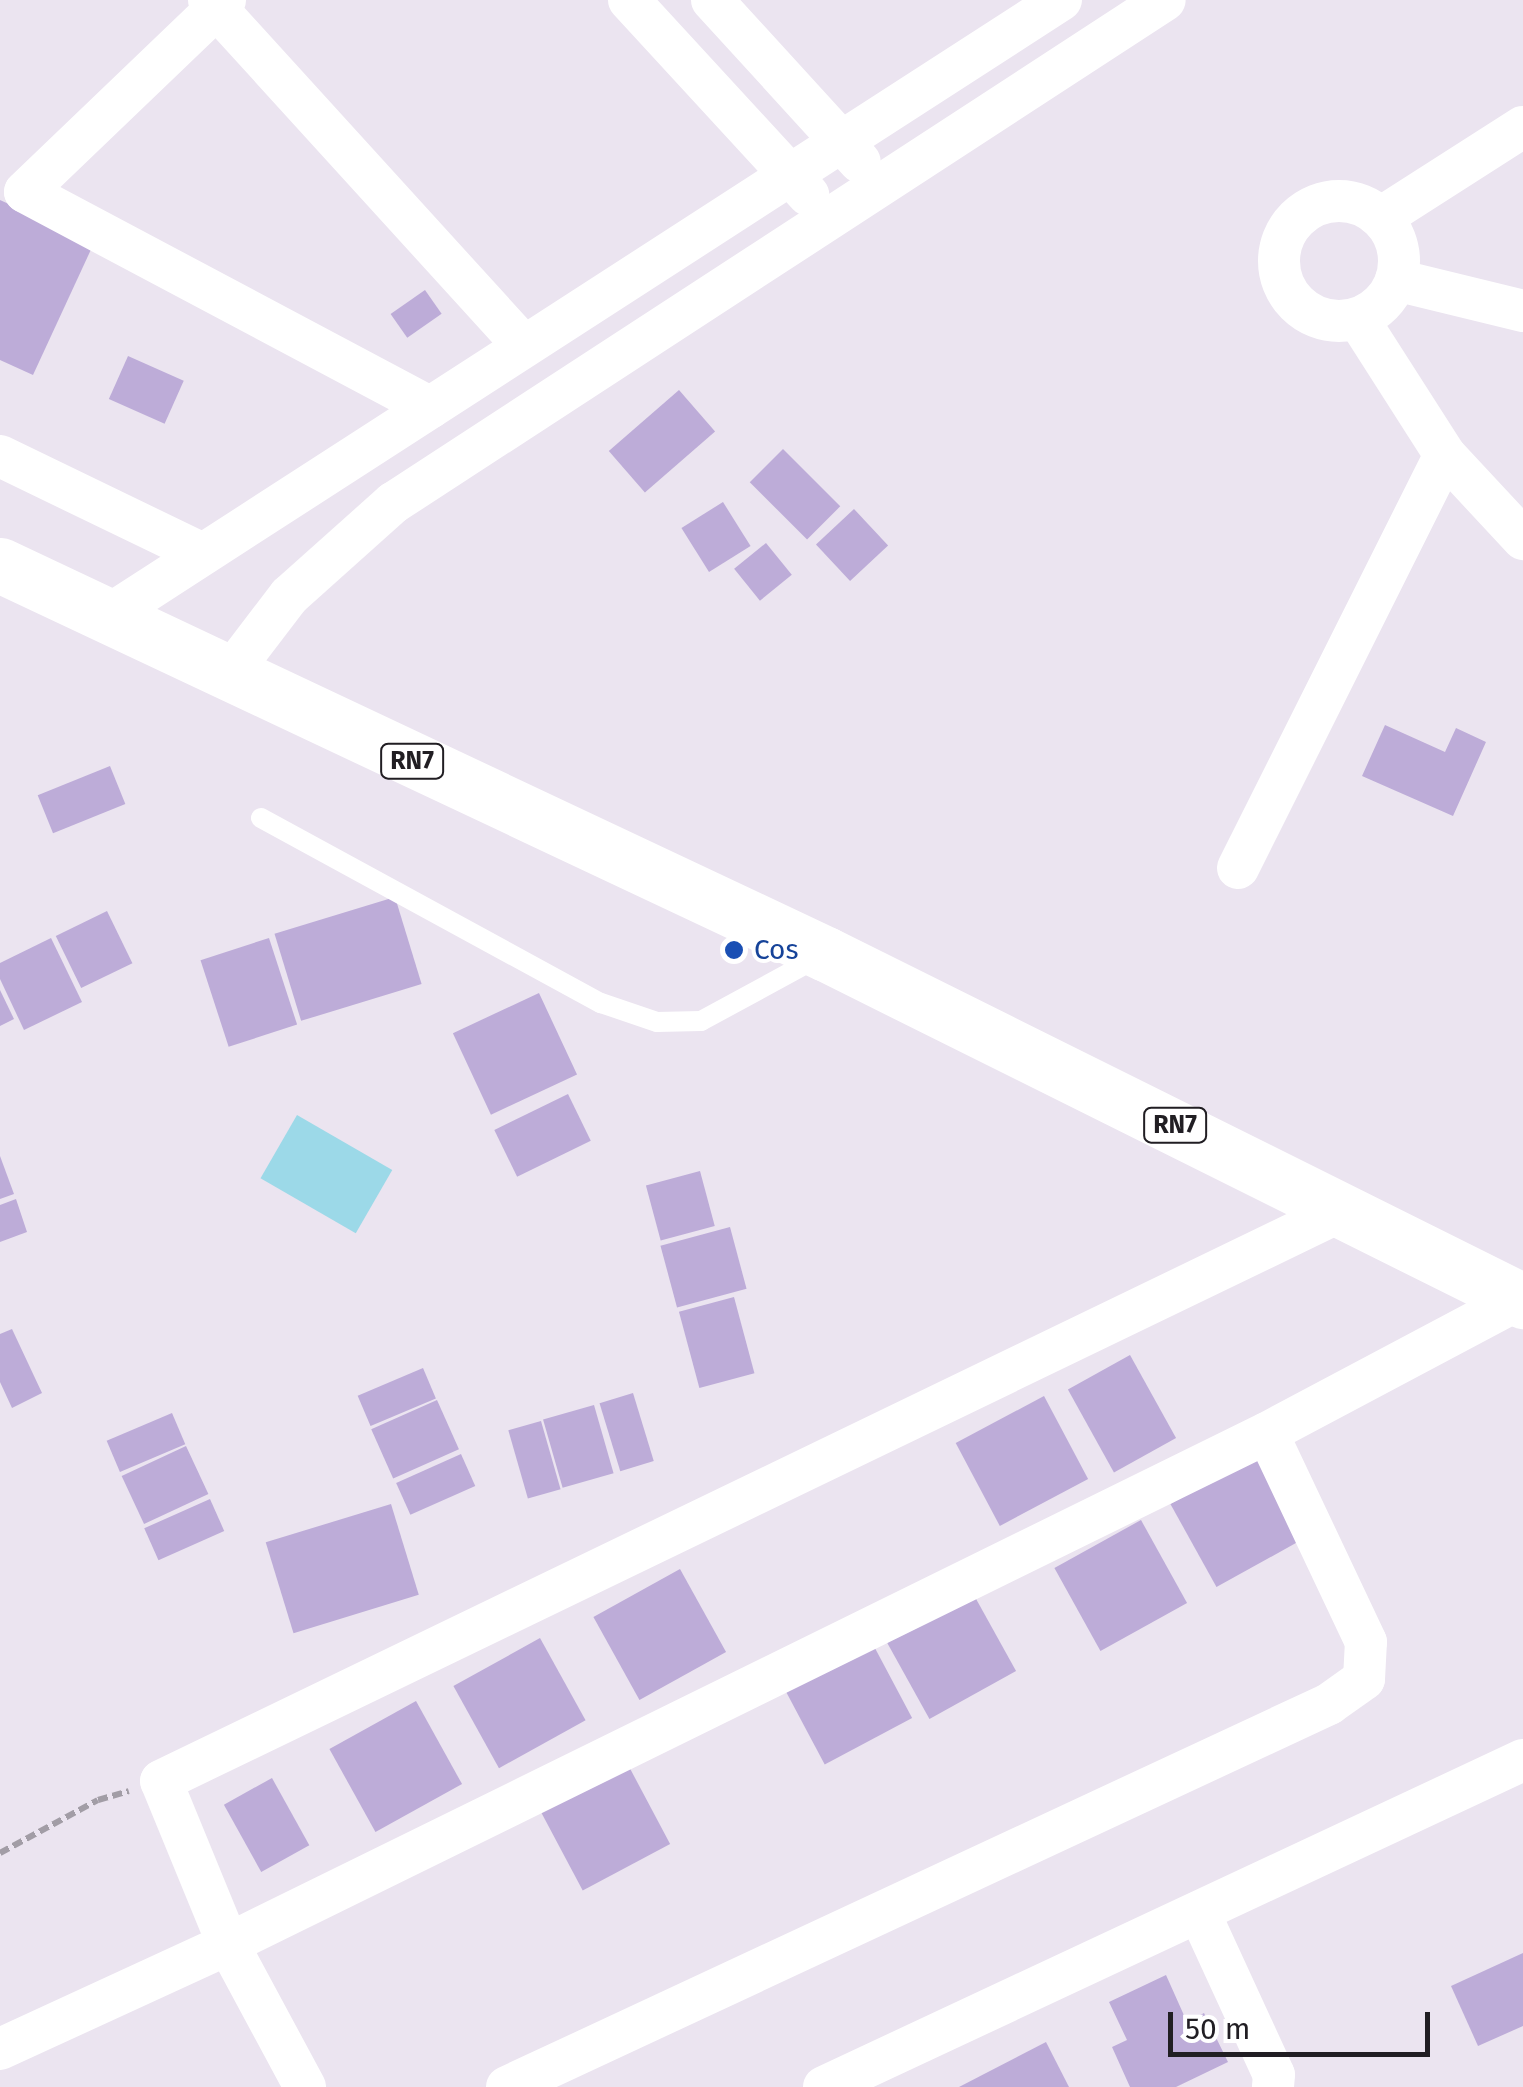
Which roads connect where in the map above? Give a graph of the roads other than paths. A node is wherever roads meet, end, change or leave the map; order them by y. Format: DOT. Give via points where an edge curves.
graph roads {
  1 [pos="629,0"];
  2 [pos="712,0"];
  3 [pos="1061,0"];
  4 [pos="1164,0"];
  5 [pos="216,3"];
  6 [pos="1523,127"];
  7 [pos="842,142"];
  8 [pos="790,175"];
  9 [pos="880,185"];
  10 [pos="13,186"];
  11 [pos="829,218"];
  12 [pos="1392,248"];
  13 [pos="1523,282"];
  14 [pos="1523,311"];
  15 [pos="1358,319"];
  16 [pos="524,346"];
  17 [pos="430,408"];
  18 [pos="0,456"];
  19 [pos="1444,456"];
  20 [pos="1523,539"];
  21 [pos="203,554"];
  22 [pos="0,565"];
  23 [pos="106,617"];
  24 [pos="228,676"];
  25 [pos="260,818"];
  26 [pos="1238,868"];
  27 [pos="826,954"];
  28 [pos="1342,1210"];
  29 [pos="1521,1300"];
  30 [pos="1267,1432"];
  31 [pos="1523,1760"];
  32 [pos="1199,1912"];
  33 [pos="228,1944"];
  34 [pos="0,2049"];
  35 [pos="305,2087"];
  36 [pos="507,2087"];
  37 [pos="824,2087"];
  38 [pos="1273,2087"];
  1 -- 8 [label="street"];
  2 -- 7 [label="street"];
  3 -- 7 [label="street"];
  4 -- 9 [label="street"];
  5 -- 10 [label="street"];
  5 -- 16 [label="street"];
  6 -- 12 [label="street"];
  7 -- 8 [label="street"];
  7 -- 9 [label="street"];
  8 -- 11 [label="street"];
  8 -- 16 [label="street"];
  9 -- 11 [label="street"];
  10 -- 17 [label="street"];
  11 -- 24 [label="street" via="394,503 300,584"];
  12 -- 13 [label="street"];
  12 -- 14 [label="street"];
  12 -- 15 [label="street" via="1376,309"];
  12 -- 15 [label="street" via="1348,200 1311,207 1284,234 1283,282 1300,307 1317,318"];
  15 -- 19 [label="street"];
  16 -- 17 [label="street"];
  17 -- 21 [label="street"];
  18 -- 21 [label="street"];
  19 -- 20 [label="street"];
  19 -- 26 [label="street"];
  21 -- 23 [label="street"];
  22 -- 23 [label="main road, RN7"];
  23 -- 24 [label="main road, RN7"];
  24 -- 27 [label="main road, RN7"];
  25 -- 27 [label="lane" via="601,1004 657,1022 701,1020"];
  27 -- 28 [label="main road, RN7"];
  28 -- 29 [label="main road, RN7"];
  28 -- 33 [label="street" via="161,1781"];
  29 -- 30 [label="street"];
  30 -- 33 [label="street"];
  30 -- 36 [label="street" via="1366,1642 1364,1679 1311,1713"];
  31 -- 32 [label="street"];
  32 -- 37 [label="street"];
  32 -- 38 [label="street" via="1274,2075"];
  33 -- 34 [label="street"];
  33 -- 35 [label="street"];
}
